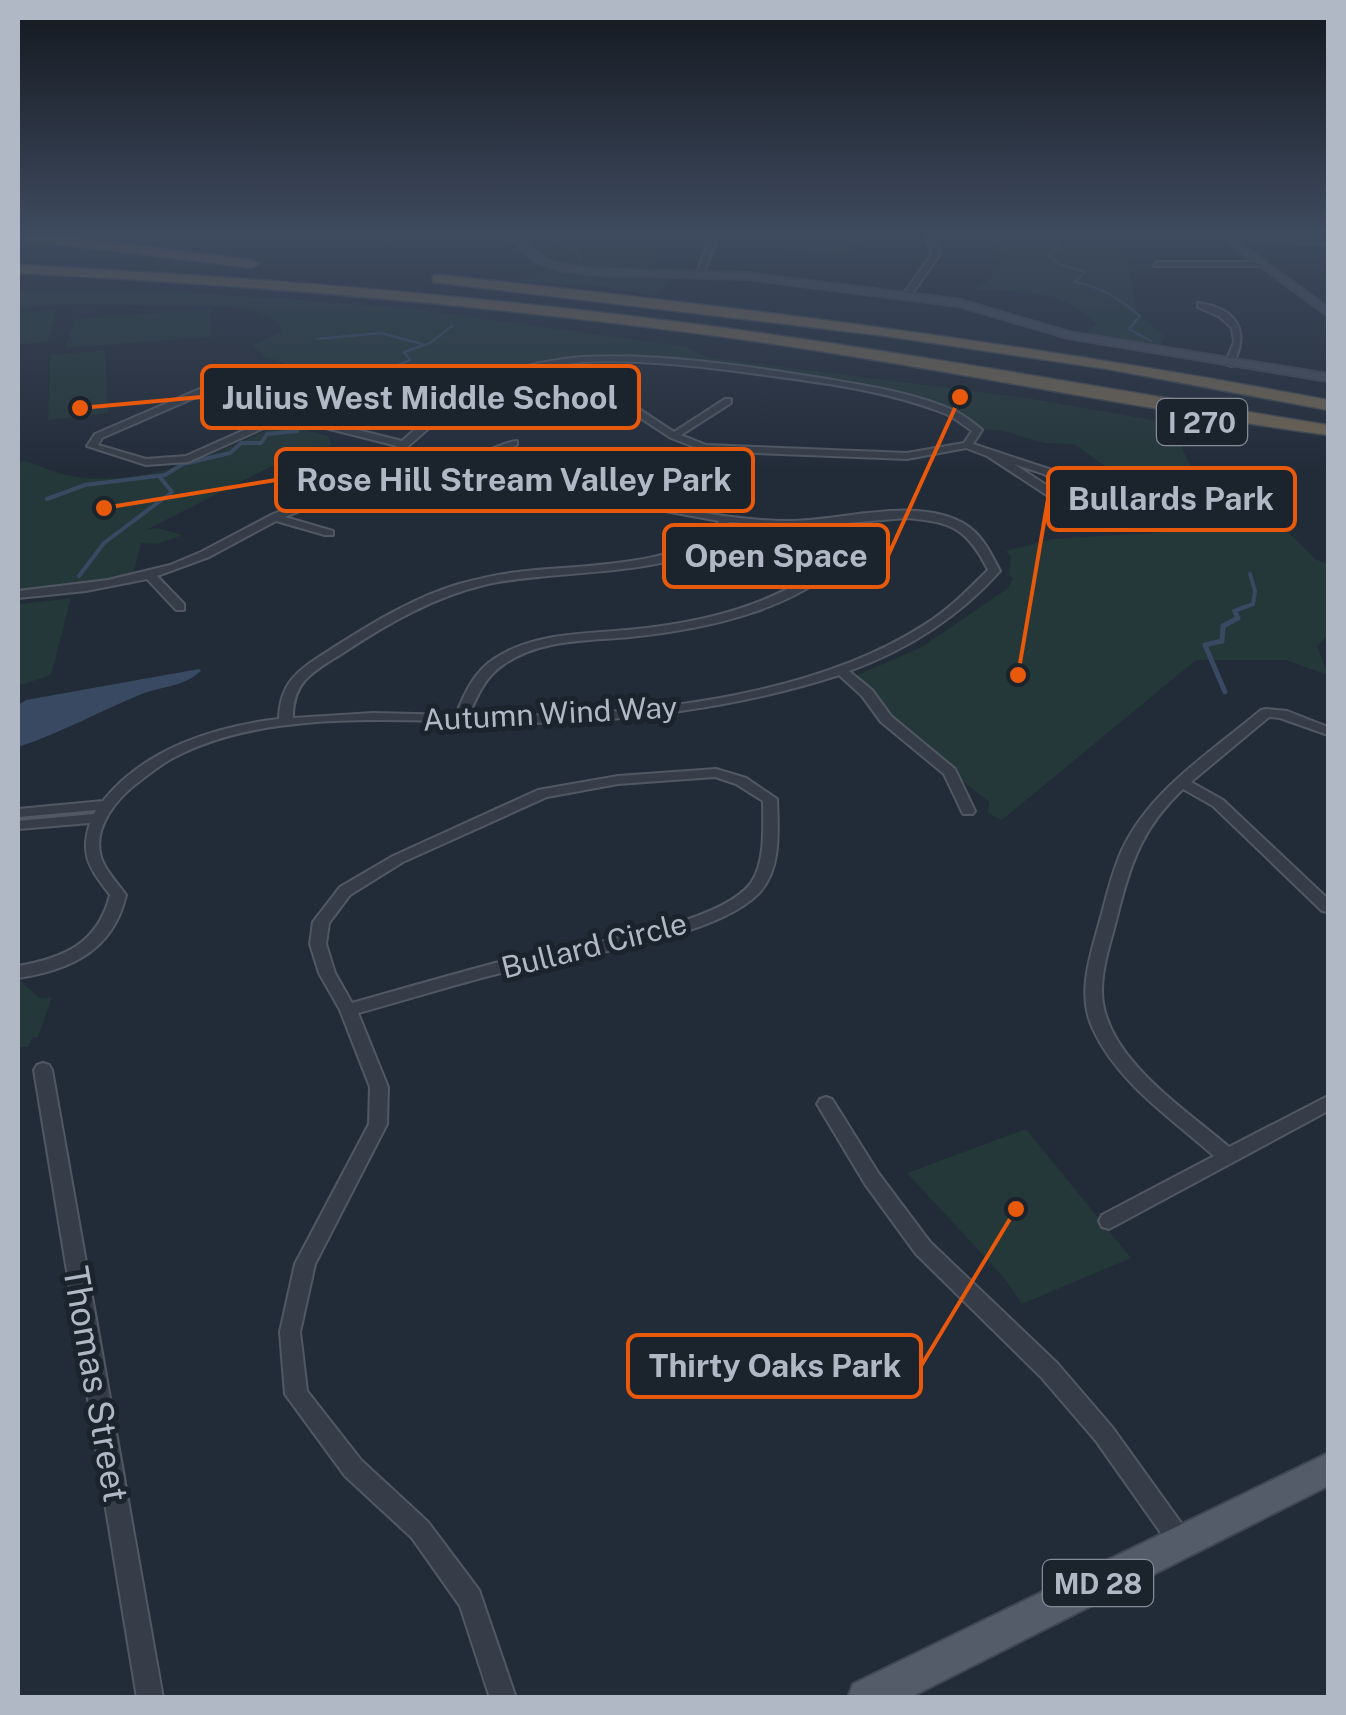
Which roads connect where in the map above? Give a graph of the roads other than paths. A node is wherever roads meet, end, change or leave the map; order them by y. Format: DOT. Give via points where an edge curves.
graph roads {
  1 [pos="490,315"];
  2 [pos="549,315"];
  3 [pos="578,315"];
  4 [pos="659,315"];
  5 [pos="742,315"];
  6 [pos="1005,315"];
  7 [pos="1220,315"];
  8 [pos="888,332"];
  9 [pos="815,359"];
  10 [pos="1229,364"];
  11 [pos="505,376"];
  12 [pos="1328,378"];
  13 [pos="1119,379"];
  14 [pos="1075,400"];
  15 [pos="728,401"];
  16 [pos="1328,406"];
  17 [pos="285,415"];
  18 [pos="1328,416"];
  19 [pos="1328,433"];
  20 [pos="674,436"];
  21 [pos="514,443"];
  22 [pos="406,445"];
  23 [pos="967,445"];
  24 [pos="1328,445"];
  25 [pos="991,454"];
  26 [pos="383,464"];
  27 [pos="615,500"];
  28 [pos="275,517"];
  29 [pos="726,518"];
  30 [pos="839,519"];
  31 [pos="329,533"];
  32 [pos="150,575"];
  33 [pos="18,594"];
  34 [pos="180,607"];
  35 [pos="842,671"];
  36 [pos="461,718"];
  37 [pos="286,722"];
  38 [pos="1328,732"];
  39 [pos="1184,784"];
  40 [pos="101,812"];
  41 [pos="968,812"];
  42 [pos="18,813"];
  43 [pos="18,825"];
  44 [pos="1328,907"];
  45 [pos="18,972"];
  46 [pos="348,1010"];
  47 [pos="42,1070"];
  48 [pos="1328,1103"];
  49 [pos="826,1104"];
  50 [pos="1228,1157"];
  51 [pos="1109,1221"];
  52 [pos="1328,1469"];
  53 [pos="1181,1542"];
  54 [pos="150,1698"];
  55 [pos="503,1698"];
  56 [pos="867,1698"];
  1 -- 9 [label="highway, I 270"];
  2 -- 9 [label="highway"];
  3 -- 19 [label="highway, I 270" via="735,334"];
  4 -- 13 [label="highway, I 270"];
  5 -- 8 [label="highway, I 270"];
  6 -- 10 [label="street" via="1068,335"];
  7 -- 10 [label="street" via="1241,344"];
  8 -- 13 [label="highway"];
  8 -- 16 [label="highway, I 270"];
  9 -- 14 [label="highway, I 270"];
  10 -- 12 [label="street"];
  11 -- 20 [label="street" via="633,409"];
  11 -- 22 [label="street" via="465,395"];
  11 -- 23 [label="street" via="554,363 622,359 829,381 963,418 977,430"];
  13 -- 18 [label="highway, I 270"];
  14 -- 19 [label="highway"];
  14 -- 24 [label="highway, I 270"];
  15 -- 20 [label="street"];
  17 -- 17 [label="street" via="282,406 202,392 98,436 92,446 146,462 188,459"];
  17 -- 22 [label="street"];
  20 -- 23 [label="street" via="726,450 898,456"];
  21 -- 26 [label="street" via="438,469"];
  22 -- 26 [label="street"];
  23 -- 25 [label="street"];
  25 -- 25 [label="street" via="1096,523 1122,523 1056,476"];
  26 -- 28 [label="street"];
  27 -- 29 [label="street, Autumn Wind Way"];
  28 -- 31 [label="street"];
  28 -- 32 [label="street"];
  29 -- 30 [label="street, Autumn Wind Way" via="789,524"];
  29 -- 37 [label="street" via="717,535 692,548 621,564 500,576 428,599 297,679 286,699"];
  30 -- 35 [label="street, Autumn Wind Way" via="900,514 950,523 989,552 994,571 948,616"];
  30 -- 36 [label="street" via="850,549 808,585 694,622 525,648 474,685"];
  32 -- 33 [label="street"];
  32 -- 34 [label="street"];
  35 -- 36 [label="street, Autumn Wind Way" via="683,706 587,717"];
  35 -- 41 [label="street" via="886,719 950,772"];
  36 -- 37 [label="street, Autumn Wind Way"];
  37 -- 40 [label="street, Autumn Wind Way" via="204,740 166,756"];
  38 -- 39 [label="street" via="1266,714"];
  39 -- 44 [label="street" via="1218,804"];
  39 -- 50 [label="street" via="1152,814 1130,848 1092,995 1100,1028 1120,1059"];
  40 -- 42 [label="street"];
  40 -- 43 [label="street"];
  40 -- 45 [label="street" via="92,850 118,895 116,915 101,938 74,955"];
  46 -- 46 [label="street, Bullard Circle" via="322,959 321,922 346,891 398,859 544,792 716,772 770,800 770,844 755,888 722,910 672,929"];
  46 -- 55 [label="street, Bullard Circle" via="379,1087 378,1124 305,1264 290,1332 296,1394 353,1468 420,1530 470,1599"];
  47 -- 54 [label="street, Thomas Street"];
  48 -- 50 [label="street"];
  49 -- 53 [label="street" via="924,1248 1049,1370"];
  50 -- 51 [label="street"];
  52 -- 53 [label="main road, MD 28"];
  53 -- 56 [label="main road, MD 28"];
}
